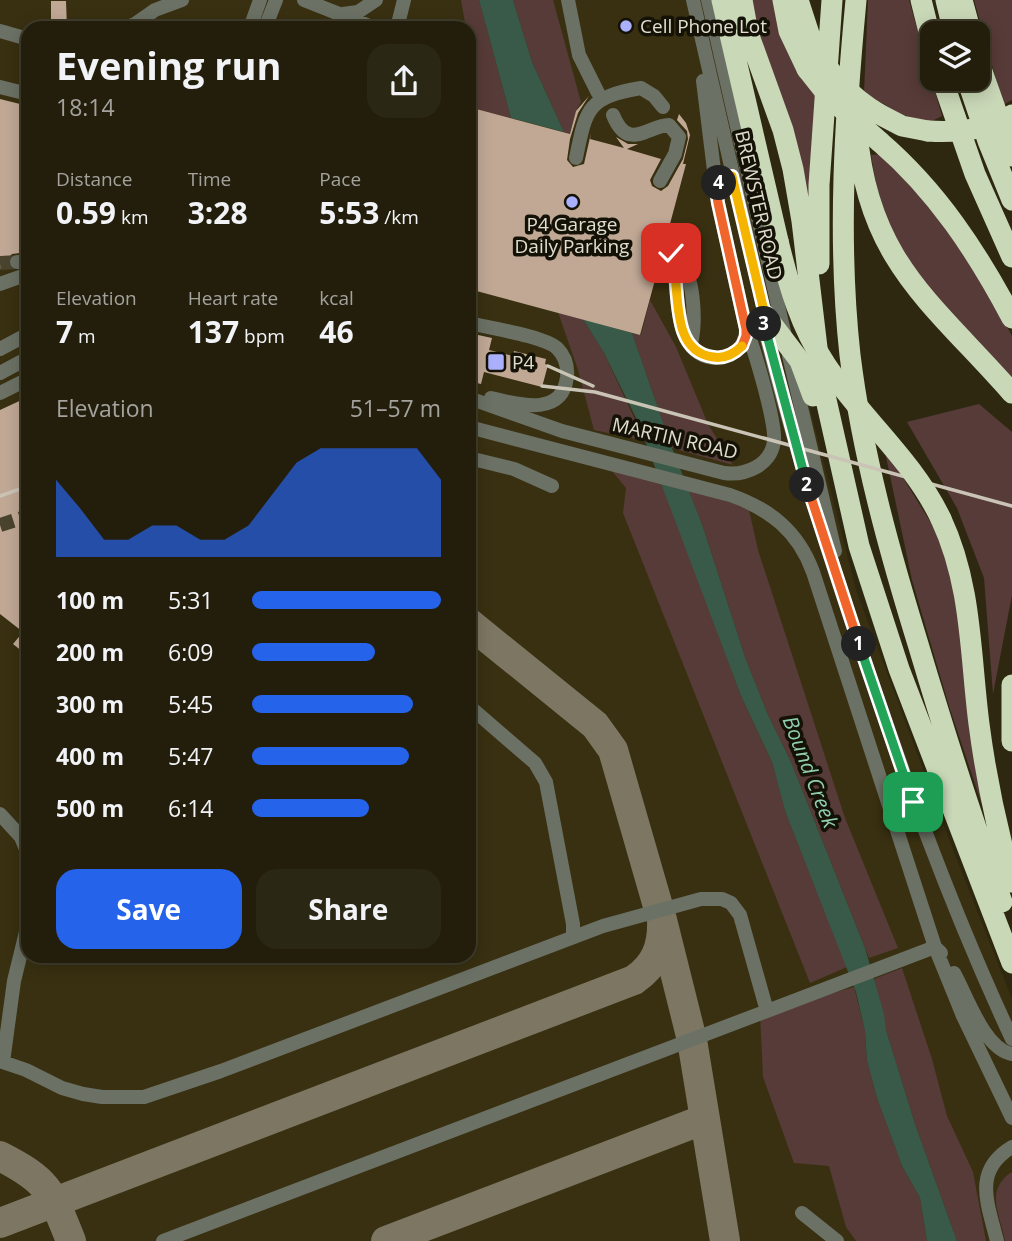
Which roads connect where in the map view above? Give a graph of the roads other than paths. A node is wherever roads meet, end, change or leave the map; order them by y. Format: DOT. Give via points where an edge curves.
graph roads {
  1 [pos="182,0"];
  2 [pos="248,0"];
  3 [pos="260,0"];
  4 [pos="304,0"];
  5 [pos="377,0"];
  6 [pos="568,0"];
  7 [pos="693,0"];
  8 [pos="708,0"];
  9 [pos="722,0"];
  10 [pos="742,0"];
  11 [pos="783,0"];
  12 [pos="798,0"];
  13 [pos="832,0"];
  14 [pos="856,0"];
  15 [pos="921,0"];
  16 [pos="946,0"];
  17 [pos="962,0"];
  18 [pos="403,2"];
  19 [pos="275,3"];
  20 [pos="159,5"];
  21 [pos="342,14"];
  22 [pos="139,21"];
  23 [pos="254,21"];
  24 [pos="257,21"];
  25 [pos="260,21"];
  26 [pos="358,21"];
  27 [pos="373,21"];
  28 [pos="399,21"];
  29 [pos="926,21"];
  30 [pos="951,21"];
  31 [pos="968,21"];
  32 [pos="853,29"];
  33 [pos="0,30"];
  34 [pos="21,37"];
  35 [pos="0,87"];
  36 [pos="946,91"];
  37 [pos="971,91"];
  38 [pos="989,91"];
  39 [pos="21,92"];
  40 [pos="598,93"];
  41 [pos="663,107"];
  42 [pos="613,115"];
  43 [pos="1012,115"];
  44 [pos="1012,156"];
  45 [pos="576,158"];
  46 [pos="732,176"];
  47 [pos="660,181"];
  48 [pos="750,187"];
  49 [pos="716,190"];
  50 [pos="1012,200"];
  51 [pos="669,253"];
  52 [pos="1012,257"];
  53 [pos="21,276"];
  54 [pos="0,284"];
  55 [pos="765,315"];
  56 [pos="1012,318"];
  57 [pos="476,325"];
  58 [pos="746,329"];
  59 [pos="21,338"];
  60 [pos="786,342"];
  61 [pos="0,349"];
  62 [pos="21,362"];
  63 [pos="0,373"];
  64 [pos="21,382"];
  65 [pos="0,393"];
  66 [pos="1012,393"];
  67 [pos="476,397"];
  68 [pos="476,399"];
  69 [pos="476,429"];
  70 [pos="476,460"];
  71 [pos="552,486"];
  72 [pos="859,546"];
  73 [pos="903,594"];
  74 [pos="850,617"];
  75 [pos="1012,685"];
  76 [pos="476,712"];
  77 [pos="1012,740"];
  78 [pos="0,814"];
  79 [pos="21,837"];
  80 [pos="1012,882"];
  81 [pos="1012,930"];
  82 [pos="573,936"];
  83 [pos="935,947"];
  84 [pos="21,952"];
  85 [pos="1012,963"];
  86 [pos="767,1011"];
  87 [pos="1012,1040"];
  88 [pos="1012,1054"];
  89 [pos="1,1061"];
  90 [pos="1012,1118"];
  91 [pos="1012,1147"];
  92 [pos="802,1213"];
  93 [pos="163,1241"];
  94 [pos="837,1241"];
  95 [pos="997,1241"];
  1 -- 20 [label="street"];
  2 -- 23 [label="street"];
  3 -- 24 [label="street"];
  4 -- 21 [label="street"];
  5 -- 21 [label="street" via="358,12"];
  5 -- 27 [label="street"];
  6 -- 40 [label="street" via="579,55"];
  7 -- 46 [label="street, BREWSTER ROAD"];
  7 -- 49 [label="street, MARTIN ROAD"];
  8 -- 48 [label="street, BREWSTER ROAD"];
  9 -- 80 [label="highway, bridge" via="794,303 815,346 845,390 908,465 938,513 960,568 986,774"];
  10 -- 72 [label="highway" via="748,33 793,169 820,373"];
  11 -- 56 [label="highway, bridge" via="789,31 807,69 830,98 914,173 947,213"];
  12 -- 43 [label="highway, bridge" via="820,58 839,83 879,114 902,125 957,132"];
  13 -- 73 [label="highway" via="818,199 824,321 858,486 886,579"];
  14 -- 32 [label="highway"];
  15 -- 29 [label="highway"];
  16 -- 30 [label="highway"];
  17 -- 31 [label="highway"];
  18 -- 28 [label="street"];
  19 -- 25 [label="street"];
  20 -- 22 [label="street"];
  21 -- 26 [label="street"];
  32 -- 66 [label="highway" via="859,154 878,227 912,284"];
  32 -- 73 [label="highway" via="844,213 848,334 865,445"];
  33 -- 34 [label="street"];
  35 -- 39 [label="street"];
  36 -- 52 [label="highway" via="975,174"];
  37 -- 50 [label="highway"];
  38 -- 44 [label="highway"];
  41 -- 45 [label="street" via="641,88 603,98 587,112"];
  42 -- 47 [label="street" via="627,133 642,135 669,125 679,137"];
  46 -- 48 [label="street"];
  46 -- 49 [label="street" via="721,180"];
  46 -- 55 [label="street, BREWSTER ROAD"];
  48 -- 60 [label="street, BREWSTER ROAD"];
  49 -- 58 [label="street, MARTIN ROAD"];
  51 -- 58 [label="street" via="684,265 690,283 691,344 704,355 725,357 742,346"];
  53 -- 54 [label="street"];
  55 -- 60 [label="highway"];
  55 -- 74 [label="street, BREWSTER ROAD" via="771,357 800,463"];
  57 -- 67 [label="street" via="546,341 559,350 567,368 563,390 541,405"];
  58 -- 68 [label="street, MARTIN ROAD" via="774,439 764,461 741,473 724,473 546,426"];
  59 -- 61 [label="street"];
  60 -- 72 [label="highway" via="807,376"];
  60 -- 74 [label="street, BREWSTER ROAD"];
  62 -- 63 [label="street"];
  64 -- 65 [label="street"];
  69 -- 83 [label="street" via="747,501 771,513 796,538 810,562"];
  70 -- 71 [label="street" via="514,469"];
  72 -- 85 [label="highway" via="899,669"];
  73 -- 81 [label="highway" via="947,742"];
  74 -- 87 [label="street, BREWSTER ROAD" via="923,830"];
  75 -- 77 [label="highway"];
  76 -- 82 [label="street" via="535,762 543,775"];
  78 -- 79 [label="street"];
  82 -- 86 [label="street" via="701,898 722,899 740,915"];
  82 -- 89 [label="street" via="144,1097 83,1094"];
  83 -- 86 [label="street"];
  83 -- 88 [label="street" via="988,1038 1003,1053"];
  83 -- 90 [label="street"];
  84 -- 89 [label="street"];
  86 -- 93 [label="street"];
  91 -- 95 [label="street" via="992,1164 985,1183"];
  92 -- 94 [label="street"];
}
